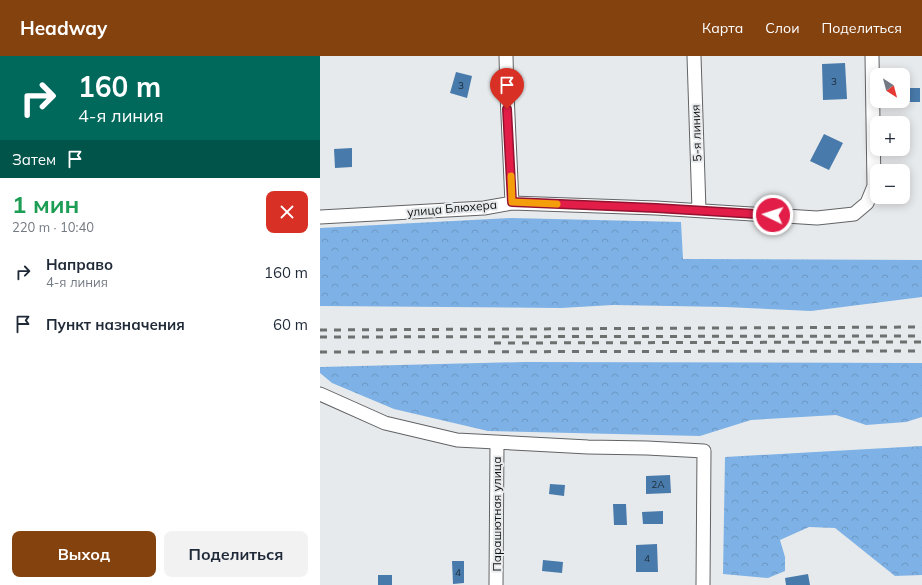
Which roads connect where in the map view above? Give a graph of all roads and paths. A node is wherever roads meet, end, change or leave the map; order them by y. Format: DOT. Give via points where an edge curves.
graph roads {
  1 [pos="506,56"];
  2 [pos="694,56"];
  3 [pos="872,56"];
  4 [pos="512,202"];
  5 [pos="699,210"];
  6 [pos="320,217"];
  7 [pos="320,394"];
  8 [pos="496,443"];
  9 [pos="496,585"];
  10 [pos="703,585"];
  1 -- 4 [label="street"];
  2 -- 5 [label="street, 5-я линия"];
  3 -- 5 [label="street, улица Блюхера" via="874,186 867,204 854,214 818,218"];
  4 -- 5 [label="street, улица Блюхера"];
  4 -- 6 [label="street, улица Блюхера" via="484,208"];
  7 -- 8 [label="street" via="385,423 457,440"];
  8 -- 9 [label="street, Парашютная улица"];
  8 -- 10 [label="street" via="704,451"];
}
